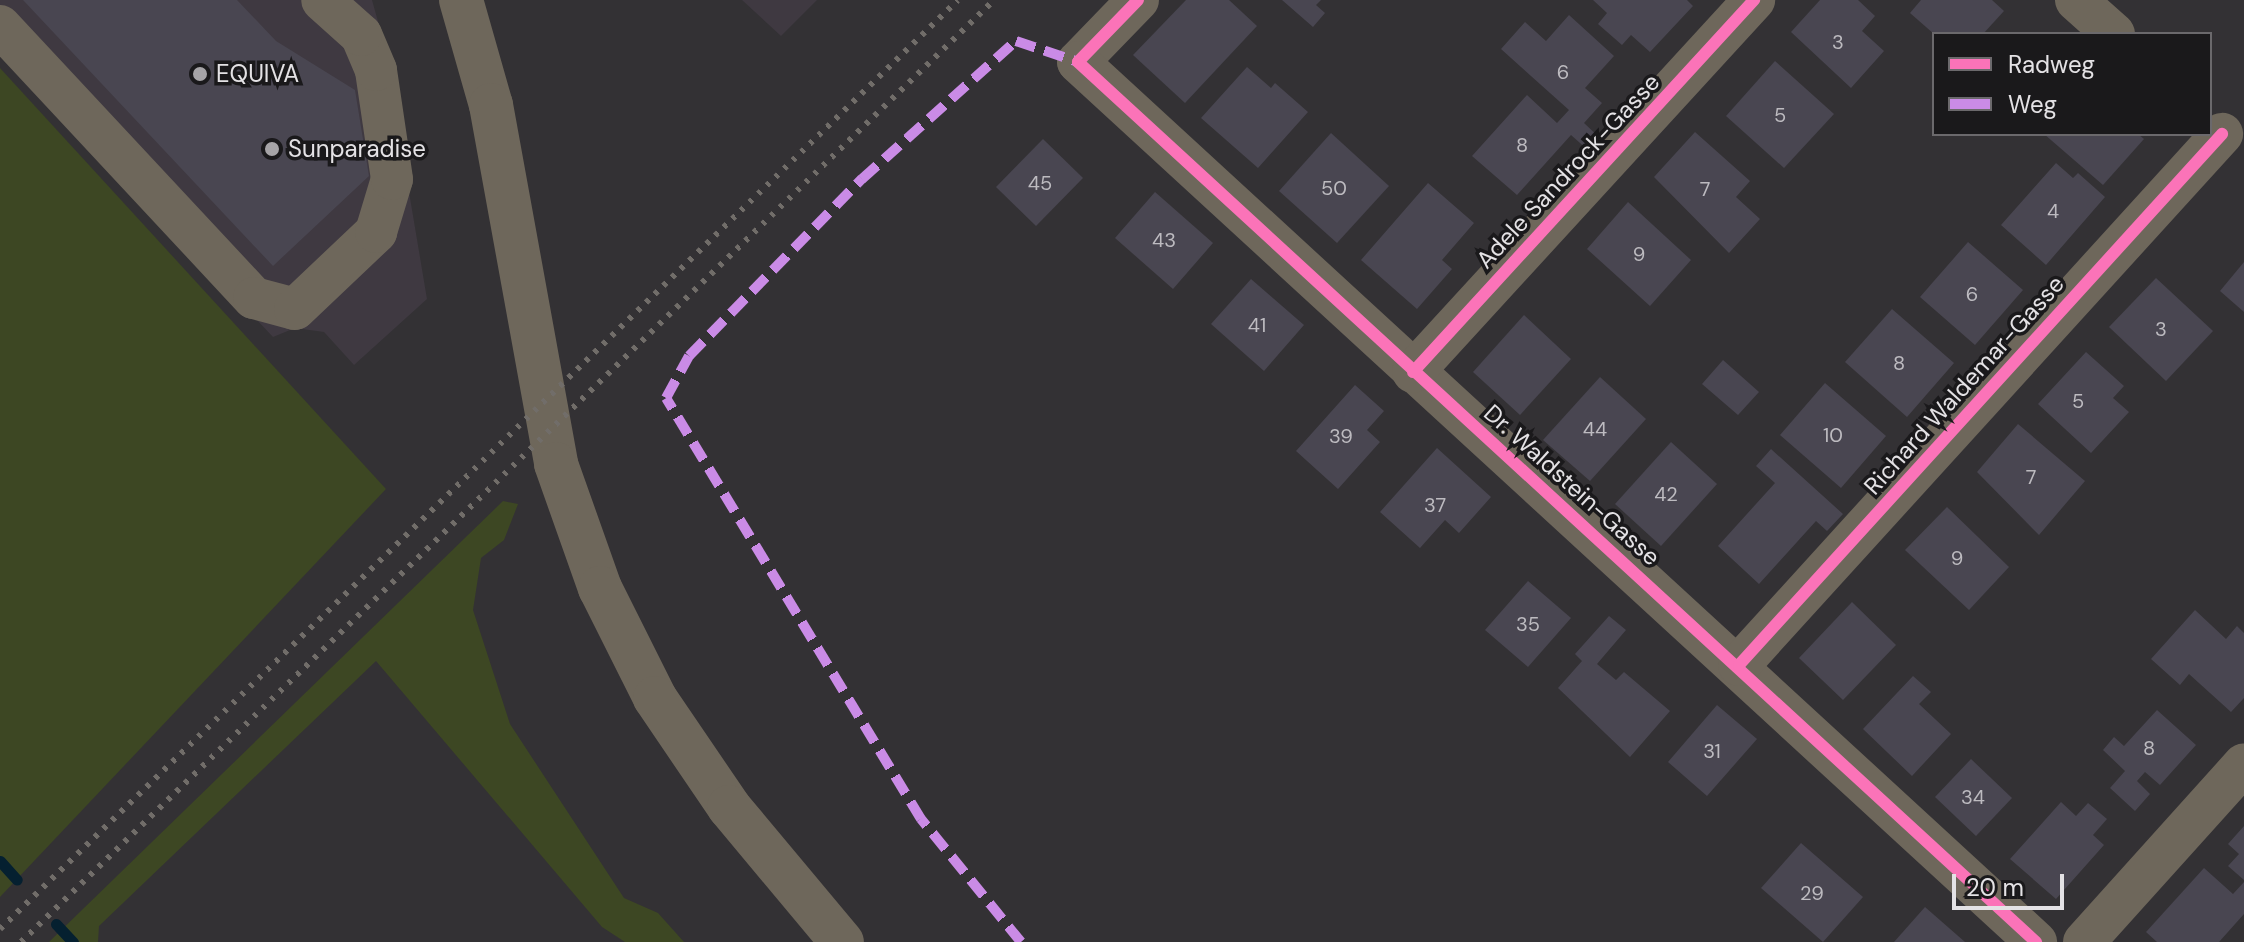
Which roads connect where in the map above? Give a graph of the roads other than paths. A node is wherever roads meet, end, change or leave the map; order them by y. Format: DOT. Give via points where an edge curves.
graph roads {
  1 [pos="322,0"];
  2 [pos="461,0"];
  3 [pos="1138,0"];
  4 [pos="1754,0"];
  5 [pos="2076,0"];
  6 [pos="0,26"];
  7 [pos="2112,32"];
  8 [pos="2225,136"];
  9 [pos="1413,372"];
  10 [pos="1739,665"];
  11 [pos="2244,764"];
  12 [pos="842,942"];
  13 [pos="2036,942"];
  14 [pos="2084,942"];
  1 -- 6 [label="street" via="361,35 376,70 392,179 376,232 295,309 254,298"];
  2 -- 12 [label="main road" via="491,105 556,464 600,588 655,698 729,807"];
  3 -- 9 [label="street, Dr. Waldstein-Gasse" via="1078,62"];
  4 -- 9 [label="street, Adele Sandrock-Gasse"];
  5 -- 7 [label="street"];
  8 -- 10 [label="street, Richard Waldemar-Gasse"];
  9 -- 10 [label="street, Dr. Waldstein-Gasse"];
  10 -- 13 [label="street, Dr. Waldstein-Gasse"];
  11 -- 14 [label="street"];
}
